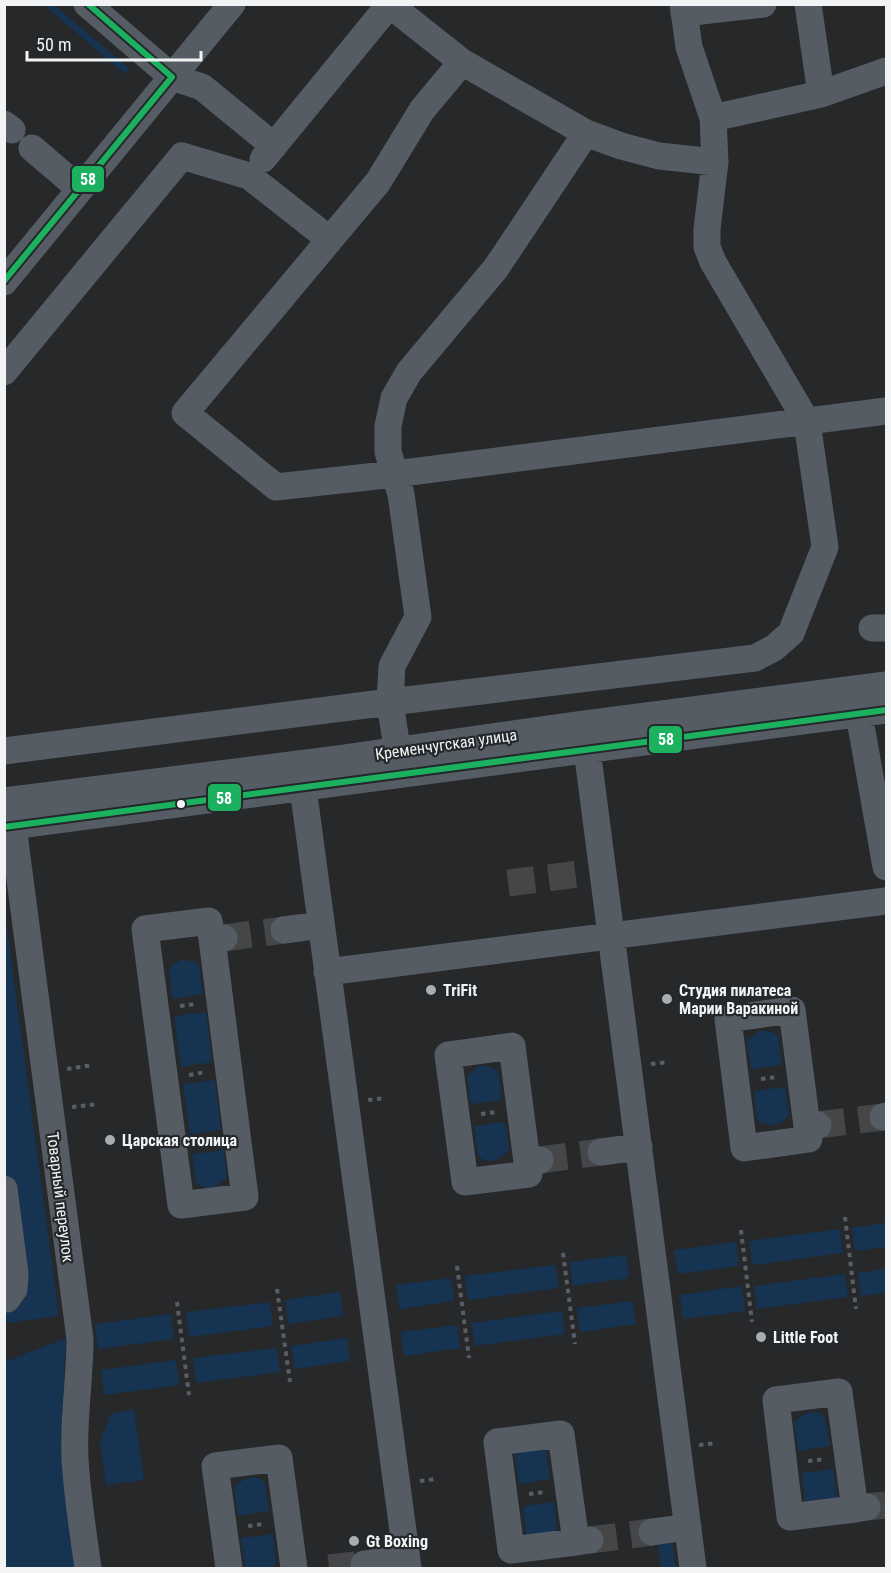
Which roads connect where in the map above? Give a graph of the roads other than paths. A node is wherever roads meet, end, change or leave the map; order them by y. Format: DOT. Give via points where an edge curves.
graph roads {
  1 [pos="87,4"];
  2 [pos="232,4"];
  3 [pos="762,4"];
  4 [pos="808,4"];
  5 [pos="390,5"];
  6 [pos="683,9"];
  7 [pos="462,62"];
  8 [pos="886,71"];
  9 [pos="172,77"];
  10 [pos="821,94"];
  11 [pos="713,118"];
  12 [pos="586,133"];
  13 [pos="274,146"];
  14 [pos="32,148"];
  15 [pos="715,162"];
  16 [pos="249,176"];
  17 [pos="80,189"];
  18 [pos="329,240"];
  19 [pos="4,282"];
  20 [pos="4,372"];
  21 [pos="886,411"];
  22 [pos="807,422"];
  23 [pos="395,474"];
  24 [pos="886,686"];
  25 [pos="857,701"];
  26 [pos="390,702"];
  27 [pos="886,710"];
  28 [pos="585,737"];
  29 [pos="4,751"];
  30 [pos="399,763"];
  31 [pos="301,776"];
  32 [pos="4,801"];
  33 [pos="9,827"];
  34 [pos="885,854"];
  35 [pos="886,901"];
  36 [pos="321,925"];
  37 [pos="284,930"];
  38 [pos="611,936"];
  39 [pos="327,972"];
  40 [pos="813,1126"];
  41 [pos="173,1147"];
  42 [pos="639,1147"];
  43 [pos="601,1152"];
  44 [pos="533,1161"];
  45 [pos="4,1189"];
  46 [pos="4,1299"];
  47 [pos="861,1508"];
  48 [pos="688,1527"];
  49 [pos="652,1532"];
  50 [pos="583,1541"];
  51 [pos="407,1563"];
  52 [pos="364,1564"];
  53 [pos="88,1569"];
  54 [pos="229,1569"];
  55 [pos="294,1569"];
  56 [pos="693,1569"];
  1 -- 9 [label="street"];
  2 -- 9 [label="street"];
  3 -- 6 [label="street"];
  4 -- 10 [label="street"];
  5 -- 7 [label="street"];
  5 -- 13 [label="street"];
  6 -- 11 [label="street" via="688,47"];
  7 -- 12 [label="street"];
  7 -- 18 [label="street" via="422,110 378,182"];
  8 -- 10 [label="street"];
  9 -- 13 [label="street" via="202,87"];
  9 -- 17 [label="street"];
  10 -- 11 [label="street"];
  11 -- 15 [label="street"];
  12 -- 15 [label="street" via="660,156"];
  12 -- 23 [label="street" via="496,268 409,372 394,398 388,452"];
  13 -- 16 [label="street"];
  14 -- 17 [label="street"];
  15 -- 22 [label="street" via="707,247"];
  16 -- 18 [label="street"];
  16 -- 20 [label="street" via="182,156"];
  17 -- 19 [label="street"];
  18 -- 23 [label="street" via="185,413 276,487"];
  21 -- 22 [label="street"];
  22 -- 23 [label="street"];
  22 -- 26 [label="street" via="825,547 791,633 774,648 755,658 710,665"];
  23 -- 26 [label="street" via="418,617 392,666"];
  24 -- 25 [label="street, Кременчугская улица"];
  25 -- 27 [label="street, Кременчугская улица"];
  25 -- 28 [label="street, Кременчугская улица"];
  25 -- 34 [label="street"];
  26 -- 29 [label="street"];
  26 -- 30 [label="street"];
  28 -- 30 [label="street, Кременчугская улица"];
  28 -- 38 [label="street" via="591,873"];
  30 -- 31 [label="street, Кременчугская улица"];
  31 -- 32 [label="street, Кременчугская улица"];
  31 -- 33 [label="street, Кременчугская улица"];
  31 -- 36 [label="street"];
  33 -- 53 [label="street, Товарный переулок" via="80,1339 75,1459"];
  35 -- 38 [label="street"];
  36 -- 37 [label="street"];
  36 -- 39 [label="street"];
  38 -- 39 [label="street"];
  38 -- 42 [label="street"];
  39 -- 51 [label="street"];
  40 -- 40 [label="street" via="800,1074 792,1010 728,1019 744,1148 809,1139"];
  41 -- 41 [label="street" via="145,929 209,921 218,939 220,1001 245,1197 181,1205"];
  42 -- 43 [label="street"];
  42 -- 48 [label="street"];
  44 -- 44 [label="street" via="520,1109 512,1046 448,1055 465,1182 529,1174"];
  45 -- 46 [label="street" via="15,1275 14,1289"];
  47 -- 47 [label="street" via="848,1456 839,1392 776,1401 790,1517"];
  48 -- 49 [label="street"];
  48 -- 56 [label="street"];
  50 -- 50 [label="street" via="569,1488 561,1434 498,1442 511,1550"];
  51 -- 52 [label="street"];
  54 -- 55 [label="street" via="215,1466 279,1458"];
}
